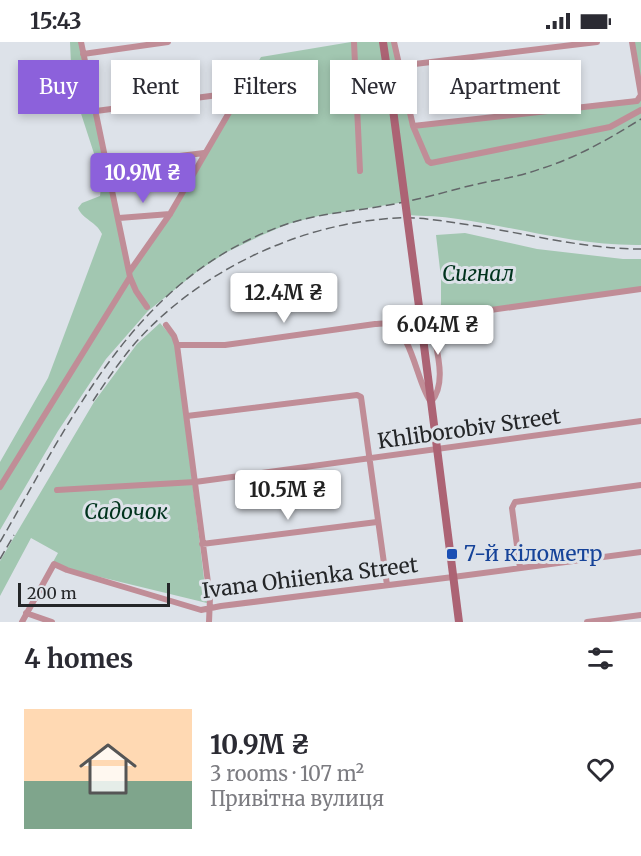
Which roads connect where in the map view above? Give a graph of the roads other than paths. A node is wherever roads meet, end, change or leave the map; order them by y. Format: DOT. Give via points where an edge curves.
graph roads {
  1 [pos="81,42"];
  2 [pos="168,42"];
  3 [pos="354,42"];
  4 [pos="383,42"];
  5 [pos="394,42"];
  6 [pos="597,42"];
  7 [pos="632,42"];
  8 [pos="83,54"];
  9 [pos="84,60"];
  10 [pos="397,60"];
  11 [pos="417,64"];
  12 [pos="640,98"];
  13 [pos="641,110"];
  14 [pos="99,111"];
  15 [pos="97,114"];
  16 [pos="410,114"];
  17 [pos="413,126"];
  18 [pos="204,153"];
  19 [pos="108,165"];
  20 [pos="360,171"];
  21 [pos="170,214"];
  22 [pos="119,218"];
  23 [pos="130,274"];
  24 [pos="641,290"];
  25 [pos="147,307"];
  26 [pos="166,325"];
  27 [pos="177,345"];
  28 [pos="431,402"];
  29 [pos="187,416"];
  30 [pos="641,421"];
  31 [pos="437,449"];
  32 [pos="369,460"];
  33 [pos="195,482"];
  34 [pos="641,484"];
  35 [pos="0,487"];
  36 [pos="57,490"];
  37 [pos="377,522"];
  38 [pos="202,544"];
  39 [pos="641,552"];
  40 [pos="520,568"];
  41 [pos="453,578"];
  42 [pos="387,585"];
  43 [pos="208,610"];
  44 [pos="26,613"];
  45 [pos="641,615"];
  46 [pos="22,622"];
  47 [pos="52,622"];
  48 [pos="209,622"];
  49 [pos="459,622"];
  50 [pos="587,622"];
  1 -- 8 [label="street"];
  2 -- 8 [label="street"];
  3 -- 20 [label="street"];
  4 -- 28 [label="street, bridge"];
  5 -- 10 [label="street"];
  6 -- 11 [label="street"];
  7 -- 12 [label="street"];
  8 -- 9 [label="street"];
  12 -- 17 [label="street"];
  13 -- 17 [label="street" via="610,127 431,163"];
  14 -- 18 [label="street" via="241,92"];
  15 -- 19 [label="street"];
  16 -- 17 [label="street"];
  18 -- 19 [label="street"];
  18 -- 21 [label="street"];
  19 -- 22 [label="street"];
  21 -- 22 [label="street"];
  21 -- 23 [label="street"];
  22 -- 23 [label="street"];
  23 -- 25 [label="street"];
  23 -- 35 [label="street"];
  24 -- 28 [label="street" via="441,317 433,330 439,382"];
  26 -- 27 [label="street"];
  27 -- 28 [label="street" via="225,345 389,324 404,337"];
  27 -- 29 [label="street"];
  28 -- 31 [label="street"];
  29 -- 32 [label="street" via="357,395 362,401"];
  29 -- 33 [label="street"];
  30 -- 31 [label="street, Khliborobiv Street"];
  31 -- 32 [label="street, Khliborobiv Street"];
  31 -- 41 [label="street"];
  32 -- 33 [label="street, Khliborobiv Street"];
  32 -- 37 [label="street"];
  33 -- 36 [label="street, Khliborobiv Street"];
  33 -- 38 [label="street"];
  34 -- 40 [label="street" via="515,502 512,508"];
  37 -- 38 [label="street"];
  37 -- 42 [label="street"];
  38 -- 43 [label="street" via="210,598"];
  39 -- 40 [label="street, Ivana Ohiienka Street"];
  40 -- 41 [label="street, Ivana Ohiienka Street"];
  41 -- 42 [label="street, Ivana Ohiienka Street"];
  41 -- 49 [label="street"];
  42 -- 43 [label="street, Ivana Ohiienka Street"];
  43 -- 44 [label="street, Ivana Ohiienka Street" via="54,564"];
  43 -- 48 [label="street"];
  44 -- 46 [label="street, Ivana Ohiienka Street"];
  44 -- 47 [label="street"];
  45 -- 50 [label="street"];
}
